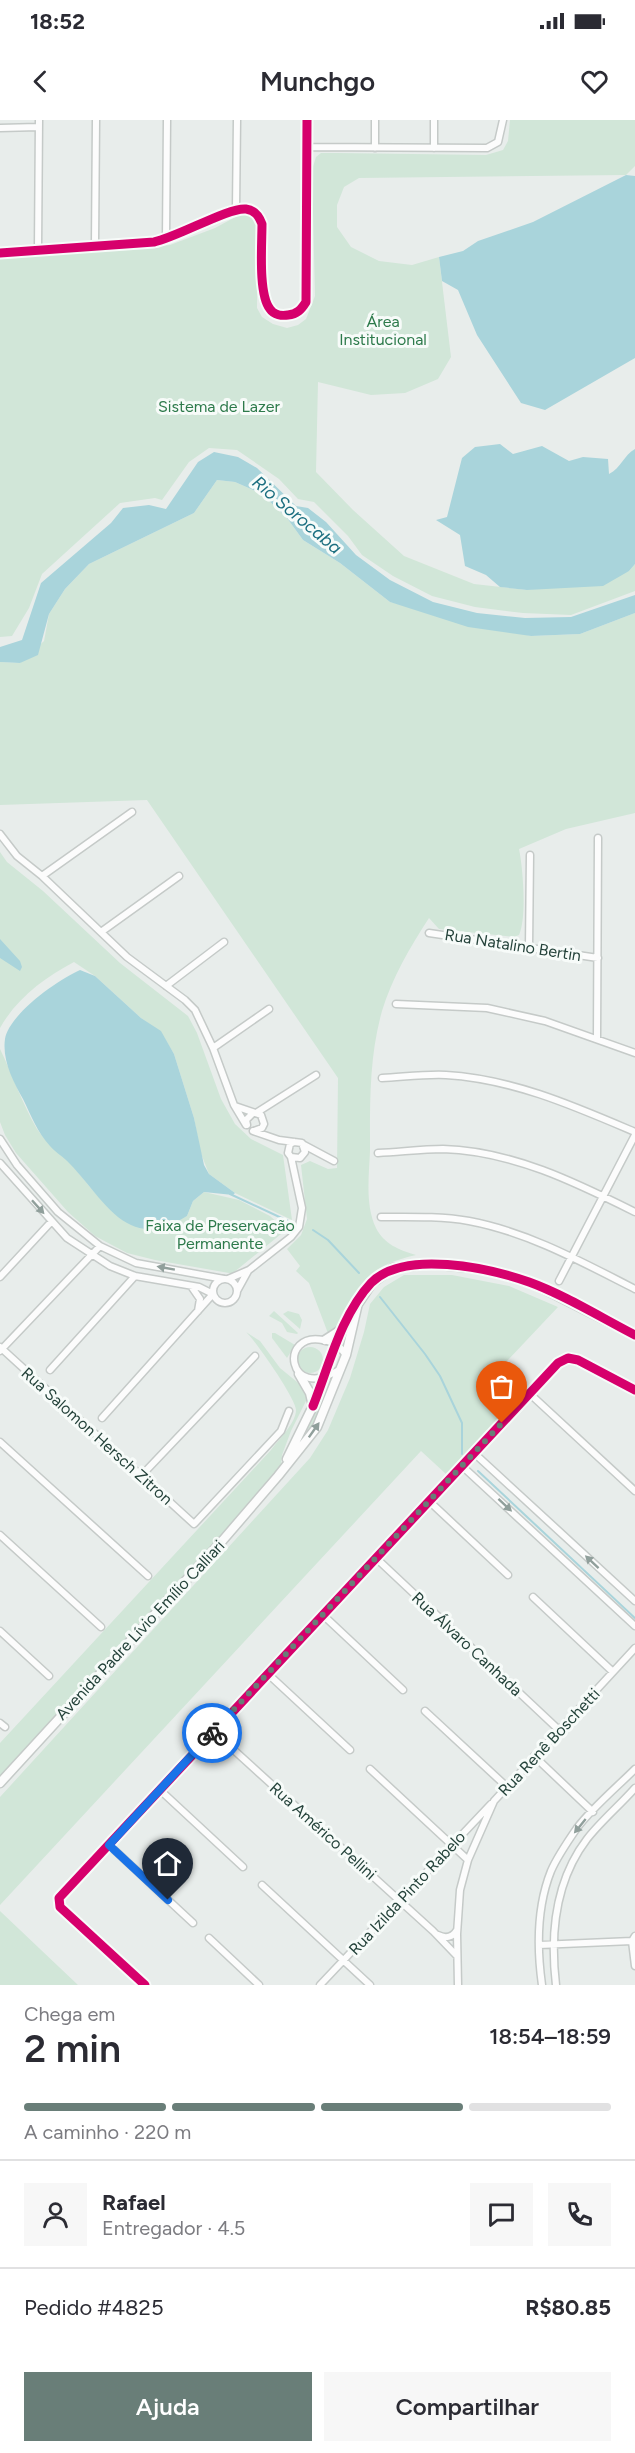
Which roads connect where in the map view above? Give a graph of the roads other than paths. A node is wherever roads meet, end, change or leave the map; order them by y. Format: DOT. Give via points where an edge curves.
graph roads {
  1 [pos="96,120"];
  2 [pos="167,120"];
  3 [pos="237,120"];
  4 [pos="307,120"];
  5 [pos="375,120"];
  6 [pos="434,120"];
  7 [pos="503,120"];
  8 [pos="38,124"];
  9 [pos="0,128"];
  10 [pos="307,147"];
  11 [pos="375,148"];
  12 [pos="434,148"];
  13 [pos="236,209"];
  14 [pos="166,240"];
  15 [pos="95,245"];
  16 [pos="38,249"];
  17 [pos="0,253"];
  18 [pos="132,812"];
  19 [pos="0,834"];
  20 [pos="598,838"];
  21 [pos="530,855"];
  22 [pos="42,876"];
  23 [pos="179,876"];
  24 [pos="101,932"];
  25 [pos="429,933"];
  26 [pos="224,942"];
  27 [pos="529,947"];
  28 [pos="598,958"];
  29 [pos="166,986"];
  30 [pos="396,1004"];
  31 [pos="269,1010"];
  32 [pos="597,1038"];
  33 [pos="213,1048"];
  34 [pos="635,1053"];
  35 [pos="316,1075"];
  36 [pos="382,1078"];
  37 [pos="234,1105"];
  38 [pos="272,1105"];
  39 [pos="254,1113"];
  40 [pos="263,1121"];
  41 [pos="246,1125"];
  42 [pos="253,1131"];
  43 [pos="635,1134"];
  44 [pos="272,1137"];
  45 [pos="0,1139"];
  46 [pos="279,1140"];
  47 [pos="294,1142"];
  48 [pos="304,1145"];
  49 [pos="288,1148"];
  50 [pos="378,1153"];
  51 [pos="319,1155"];
  52 [pos="291,1157"];
  53 [pos="302,1157"];
  54 [pos="334,1161"];
  55 [pos="0,1163"];
  56 [pos="295,1168"];
  57 [pos="603,1196"];
  58 [pos="635,1212"];
  59 [pos="381,1217"];
  60 [pos="51,1222"];
  61 [pos="100,1246"];
  62 [pos="90,1254"];
  63 [pos="572,1256"];
  64 [pos="249,1270"];
  65 [pos="135,1276"];
  66 [pos="0,1277"];
  67 [pos="226,1279"];
  68 [pos="559,1281"];
  69 [pos="190,1285"];
  70 [pos="635,1289"];
  71 [pos="237,1292"];
  72 [pos="213,1294"];
  73 [pos="218,1301"];
  74 [pos="358,1303"];
  75 [pos="197,1313"];
  76 [pos="340,1331"];
  77 [pos="635,1335"];
  78 [pos="325,1340"];
  79 [pos="336,1344"];
  80 [pos="1,1350"];
  81 [pos="346,1355"];
  82 [pos="255,1356"];
  83 [pos="341,1369"];
  84 [pos="50,1370"];
  85 [pos="299,1374"];
  86 [pos="324,1376"];
  87 [pos="635,1390"];
  88 [pos="529,1393"];
  89 [pos="313,1406"];
  90 [pos="290,1411"];
  91 [pos="102,1418"];
  92 [pos="0,1442"];
  93 [pos="474,1453"];
  94 [pos="462,1466"];
  95 [pos="141,1476"];
  96 [pos="279,1476"];
  97 [pos="635,1491"];
  98 [pos="429,1501"];
  99 [pos="0,1535"];
  100 [pos="376,1558"];
  101 [pos="508,1575"];
  102 [pos="148,1576"];
  103 [pos="533,1597"];
  104 [pos="635,1601"];
  105 [pos="323,1615"];
  106 [pos="635,1626"];
  107 [pos="101,1627"];
  108 [pos="0,1631"];
  109 [pos="635,1648"];
  110 [pos="613,1672"];
  111 [pos="268,1674"];
  112 [pos="49,1676"];
  113 [pos="403,1690"];
  114 [pos="425,1711"];
  115 [pos="559,1730"];
  116 [pos="214,1732"];
  117 [pos="350,1750"];
  118 [pos="534,1756"];
  119 [pos="370,1769"];
  120 [pos="635,1769"];
  121 [pos="0,1783"];
  122 [pos="506,1786"];
  123 [pos="635,1788"];
  124 [pos="160,1790"];
  125 [pos="494,1801"];
  126 [pos="593,1812"];
  127 [pos="109,1845"];
  128 [pos="452,1845"];
  129 [pos="468,1860"];
  130 [pos="243,1867"];
  131 [pos="262,1884"];
  132 [pos="399,1901"];
  133 [pos="193,1923"];
  134 [pos="457,1930"];
  135 [pos="433,1931"];
  136 [pos="209,1938"];
  137 [pos="633,1939"];
  138 [pos="554,1943"];
  139 [pos="539,1945"];
  140 [pos="457,1956"];
  141 [pos="344,1960"];
  142 [pos="554,1963"];
  143 [pos="540,1964"];
  144 [pos="635,1966"];
  145 [pos="555,1977"];
  146 [pos="542,1982"];
  147 [pos="145,1985"];
  148 [pos="259,1985"];
  149 [pos="320,1985"];
  150 [pos="370,1985"];
  151 [pos="458,1985"];
  152 [pos="556,1985"];
  1 -- 15 [label="street"];
  2 -- 14 [label="street"];
  3 -- 13 [label="street"];
  4 -- 10 [label="street"];
  5 -- 11 [label="street"];
  6 -- 12 [label="street"];
  7 -- 12 [label="street" via="501,136 487,148"];
  8 -- 9 [label="street"];
  8 -- 16 [label="street"];
  10 -- 11 [label="street"];
  10 -- 13 [label="street" via="306,302 295,314 275,314 270,309 264,296 262,224 254,212"];
  11 -- 12 [label="street"];
  13 -- 14 [label="street"];
  14 -- 15 [label="street"];
  15 -- 16 [label="street"];
  16 -- 17 [label="street"];
  18 -- 22 [label="street"];
  19 -- 22 [label="street" via="17,856"];
  20 -- 28 [label="street"];
  21 -- 27 [label="street"];
  22 -- 24 [label="street"];
  23 -- 24 [label="street"];
  24 -- 29 [label="street" via="142,970"];
  25 -- 27 [label="street, Rua Natalino Bertin"];
  26 -- 29 [label="street"];
  27 -- 28 [label="street, Rua Natalino Bertin"];
  28 -- 32 [label="street"];
  29 -- 33 [label="street" via="195,1010"];
  30 -- 32 [label="street" via="487,1008"];
  31 -- 33 [label="street"];
  32 -- 34 [label="street"];
  33 -- 37 [label="street"];
  35 -- 38 [label="street"];
  36 -- 43 [label="street" via="445,1075 494,1083 560,1100"];
  37 -- 39 [label="street"];
  37 -- 41 [label="street"];
  38 -- 39 [label="street"];
  38 -- 40 [label="street"];
  39 -- 40 [label="street"];
  39 -- 41 [label="street"];
  40 -- 42 [label="street" via="262,1128"];
  40 -- 44 [label="street"];
  41 -- 42 [label="street"];
  42 -- 44 [label="street"];
  43 -- 57 [label="street"];
  44 -- 46 [label="street"];
  45 -- 61 [label="street" via="58,1212"];
  46 -- 47 [label="street"];
  46 -- 49 [label="street"];
  47 -- 48 [label="street"];
  47 -- 49 [label="street"];
  48 -- 51 [label="street"];
  48 -- 53 [label="street"];
  49 -- 52 [label="street"];
  50 -- 57 [label="street" via="444,1149 495,1155 560,1176"];
  51 -- 53 [label="street"];
  51 -- 54 [label="street"];
  52 -- 53 [label="street"];
  52 -- 56 [label="street"];
  53 -- 56 [label="street"];
  55 -- 60 [label="street, one-way"];
  56 -- 64 [label="street" via="302,1208 299,1227"];
  57 -- 58 [label="street"];
  57 -- 63 [label="street"];
  59 -- 63 [label="street" via="469,1221"];
  60 -- 62 [label="street"];
  60 -- 66 [label="street"];
  61 -- 62 [label="street"];
  67 -- 61 [label="street, one-way" via="136,1263"];
  62 -- 65 [label="street"];
  62 -- 80 [label="street"];
  63 -- 68 [label="street"];
  63 -- 70 [label="street"];
  64 -- 67 [label="street"];
  64 -- 71 [label="street"];
  65 -- 69 [label="street"];
  65 -- 84 [label="street"];
  67 -- 71 [label="street" via="235,1284"];
  67 -- 72 [label="street" via="214,1286"];
  69 -- 72 [label="street"];
  69 -- 75 [label="street" via="200,1299"];
  71 -- 73 [label="street" via="230,1302"];
  72 -- 73 [label="street"];
  72 -- 75 [label="street"];
  73 -- 75 [label="street"];
  74 -- 76 [label="street"];
  74 -- 77 [label="street" via="372,1283 393,1268 429,1264 483,1269 530,1282"];
  74 -- 81 [label="street, Avenida Padre Lívio Emílio Calliari"];
  75 -- 91 [label="street"];
  76 -- 78 [label="street"];
  76 -- 79 [label="street, Avenida Padre Lívio Emílio Calliari"];
  78 -- 79 [label="street"];
  78 -- 85 [label="street" via="305,1341 300,1346 293,1360"];
  79 -- 81 [label="street"];
  79 -- 86 [label="street, Avenida Padre Lívio Emílio Calliari"];
  80 -- 95 [label="street, Rua Salomon Hersch Zitron"];
  81 -- 83 [label="street, Avenida Padre Lívio Emílio Calliari"];
  82 -- 95 [label="street"];
  83 -- 86 [label="street"];
  96 -- 83 [label="street, Avenida Padre Lívio Emílio Calliari, one-way" via="317,1427"];
  85 -- 86 [label="street"];
  85 -- 89 [label="street"];
  86 -- 89 [label="street, Avenida Padre Lívio Emílio Calliari"];
  87 -- 88 [label="street" via="578,1360 568,1359 558,1363"];
  88 -- 93 [label="street"];
  88 -- 97 [label="street"];
  89 -- 96 [label="street, Avenida Padre Lívio Emílio Calliari"];
  90 -- 95 [label="street, Rua Salomon Hersch Zitron" via="281,1431 194,1524"];
  92 -- 102 [label="street"];
  93 -- 94 [label="street"];
  104 -- 93 [label="street, one-way"];
  94 -- 98 [label="street"];
  94 -- 106 [label="street, one-way"];
  96 -- 121 [label="street, Avenida Padre Lívio Emílio Calliari"];
  98 -- 100 [label="street"];
  98 -- 101 [label="street"];
  99 -- 107 [label="street"];
  100 -- 105 [label="street"];
  100 -- 115 [label="street, Rua Álvaro Canhada"];
  103 -- 110 [label="street"];
  105 -- 111 [label="street"];
  105 -- 113 [label="street"];
  108 -- 112 [label="street"];
  109 -- 110 [label="street, Rua Renê Boschetti"];
  110 -- 115 [label="street, Rua Renê Boschetti"];
  111 -- 116 [label="street"];
  111 -- 117 [label="street"];
  114 -- 122 [label="street"];
  115 -- 118 [label="street, Rua Renê Boschetti"];
  116 -- 124 [label="street"];
  116 -- 132 [label="street, Rua Américo Pellini"];
  118 -- 122 [label="street, Rua Renê Boschetti"];
  118 -- 126 [label="street"];
  119 -- 128 [label="street"];
  120 -- 126 [label="street"];
  122 -- 125 [label="street, Rua Renê Boschetti"];
  123 -- 138 [label="street" via="587,1839 567,1875 559,1894"];
  124 -- 127 [label="street"];
  124 -- 130 [label="street"];
  125 -- 128 [label="street, Rua Izilda Pinto Rabelo"];
  125 -- 129 [label="street, Rua Renê Boschetti"];
  126 -- 139 [label="street, one-way" via="551,1871 543,1901"];
  127 -- 133 [label="street"];
  127 -- 147 [label="street" via="58,1903"];
  128 -- 129 [label="street"];
  128 -- 132 [label="street, Rua Izilda Pinto Rabelo"];
  129 -- 134 [label="street, Rua Renê Boschetti" via="460,1890"];
  131 -- 141 [label="street"];
  132 -- 135 [label="street, Rua Américo Pellini"];
  132 -- 141 [label="street, Rua Izilda Pinto Rabelo"];
  134 -- 135 [label="street" via="447,1937"];
  134 -- 140 [label="street, Rua Renê Boschetti"];
  135 -- 140 [label="street, Rua Américo Pellini"];
  136 -- 148 [label="street"];
  137 -- 138 [label="street"];
  137 -- 144 [label="street"];
  138 -- 139 [label="street"];
  138 -- 142 [label="street"];
  139 -- 143 [label="street"];
  140 -- 151 [label="street, Rua Renê Boschetti"];
  141 -- 149 [label="street, Rua Izilda Pinto Rabelo"];
  141 -- 150 [label="street"];
  142 -- 143 [label="street"];
  142 -- 145 [label="street"];
  143 -- 146 [label="street"];
  145 -- 146 [label="street"];
  145 -- 152 [label="street"];
}
